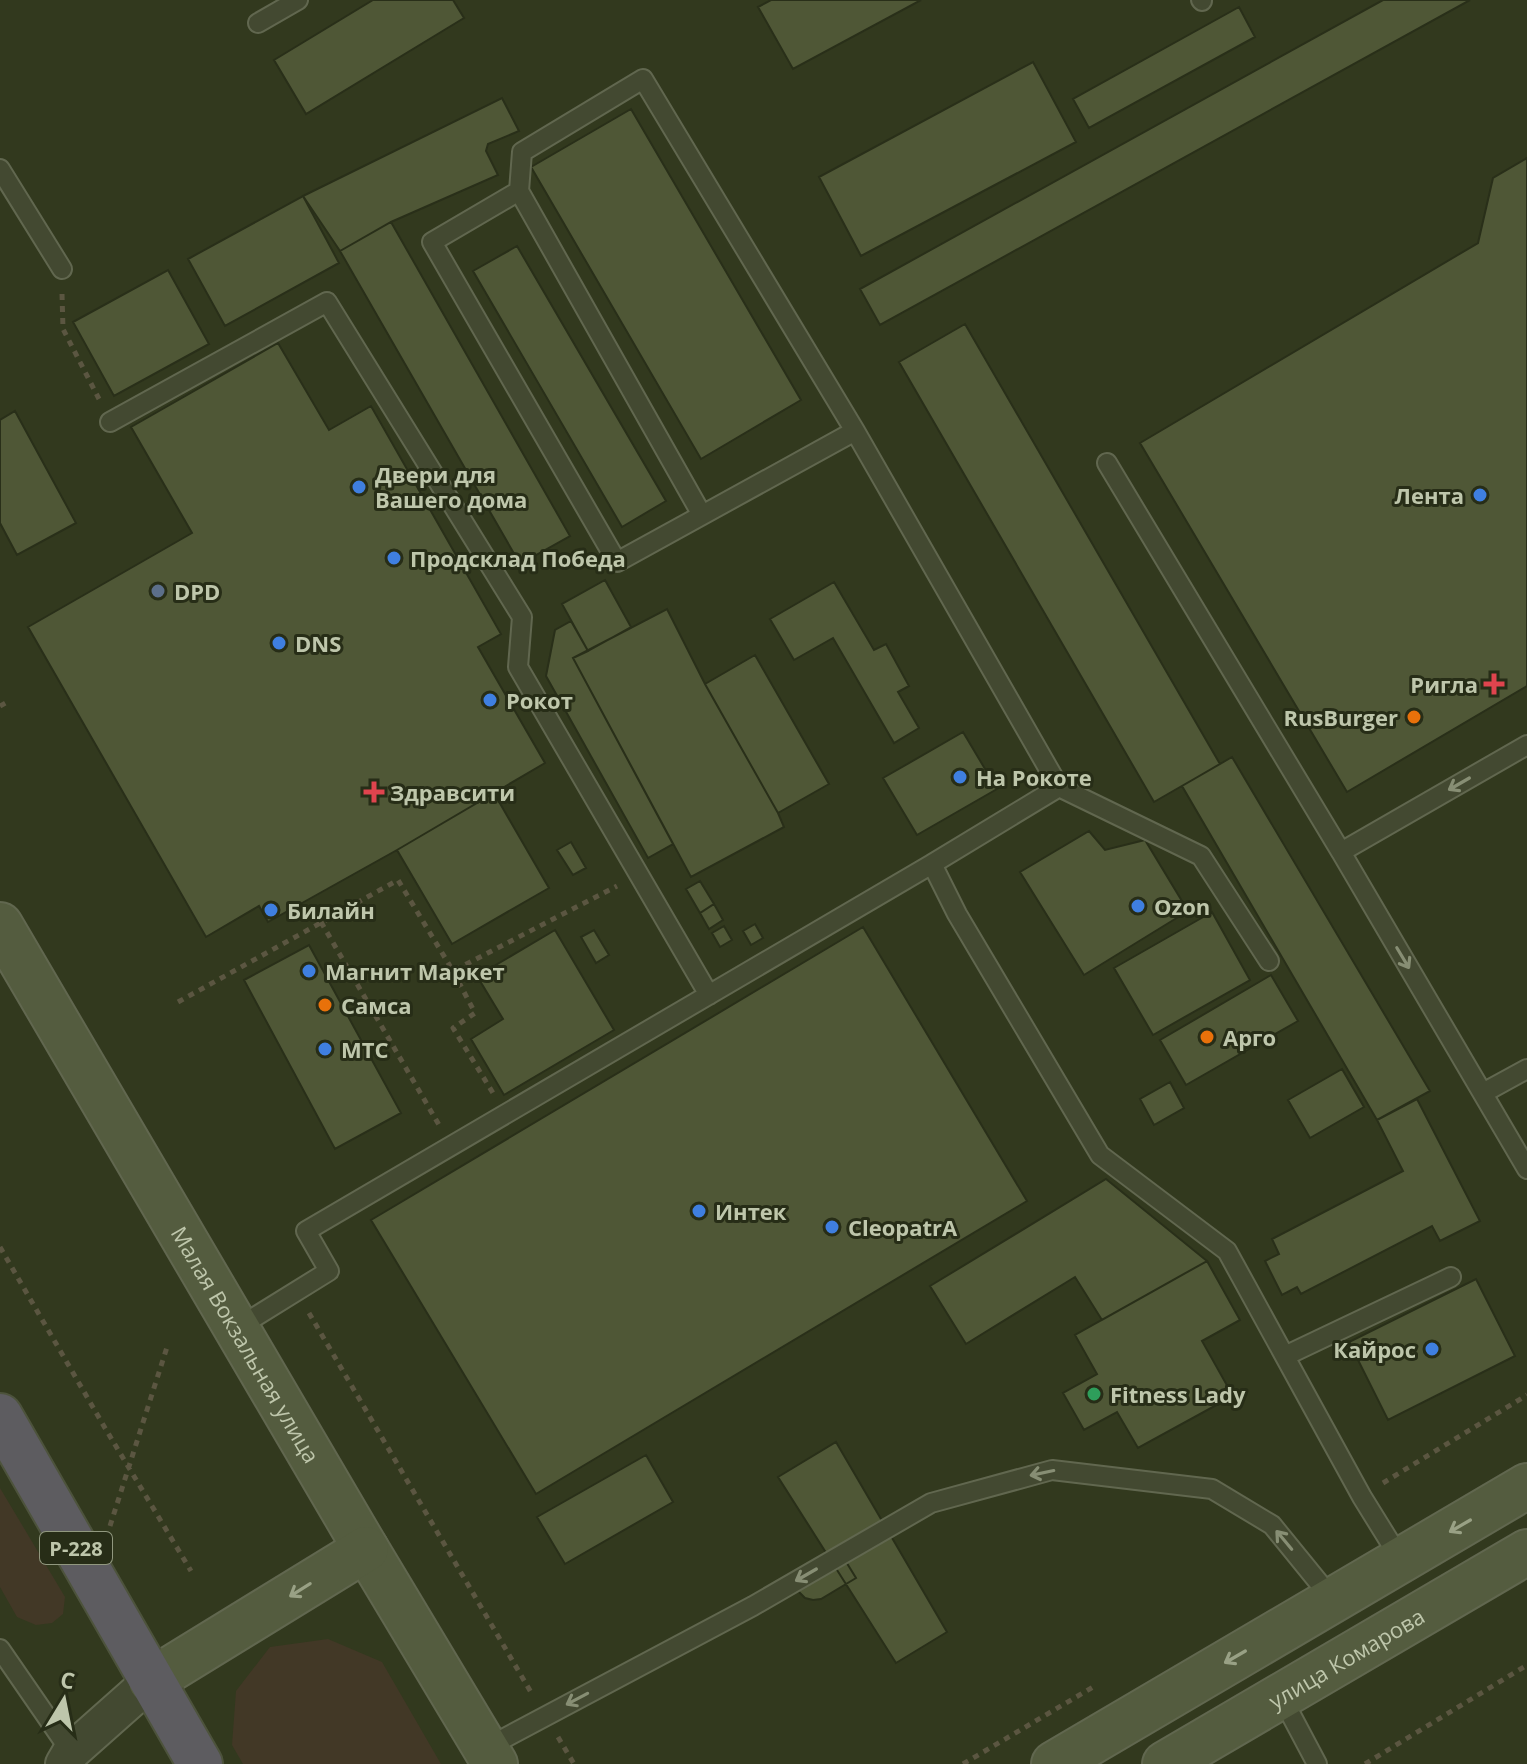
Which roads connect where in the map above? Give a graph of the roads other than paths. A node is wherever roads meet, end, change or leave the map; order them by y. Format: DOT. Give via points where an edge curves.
graph roads {
  1 [pos="298,0"];
  2 [pos="258,23"];
  3 [pos="0,169"];
  4 [pos="519,191"];
  5 [pos="62,269"];
  6 [pos="110,422"];
  7 [pos="855,431"];
  8 [pos="1107,463"];
  9 [pos="702,515"];
  10 [pos="1527,745"];
  11 [pos="1059,787"];
  12 [pos="1341,852"];
  13 [pos="932,864"];
  14 [pos="0,925"];
  15 [pos="1269,961"];
  16 [pos="709,995"];
  17 [pos="1527,1069"];
  18 [pos="1483,1093"];
  19 [pos="1527,1169"];
  20 [pos="1451,1277"];
  21 [pos="237,1328"];
  22 [pos="1285,1356"];
  23 [pos="0,1416"];
  24 [pos="1527,1486"];
  25 [pos="366,1549"];
  26 [pos="1527,1552"];
  27 [pos="1401,1560"];
  28 [pos="1333,1600"];
  29 [pos="0,1649"];
  30 [pos="151,1681"];
  31 [pos="1281,1696"];
  32 [pos="490,1756"];
  33 [pos="71,1760"];
  34 [pos="200,1764"];
  35 [pos="1054,1764"];
  36 [pos="1165,1764"];
  37 [pos="1317,1764"];
  1 -- 2 [label="lane"];
  3 -- 5 [label="lane"];
  4 -- 7 [label="lane" via="522,152 643,79"];
  4 -- 9 [label="lane"];
  4 -- 9 [label="lane" via="432,242 617,562"];
  6 -- 16 [label="lane" via="327,302 522,617 518,667"];
  7 -- 9 [label="lane"];
  7 -- 11 [label="lane"];
  8 -- 12 [label="lane"];
  10 -- 12 [label="lane, one-way"];
  11 -- 13 [label="lane"];
  11 -- 15 [label="lane" via="1201,856"];
  12 -- 18 [label="lane, one-way"];
  13 -- 16 [label="lane"];
  13 -- 22 [label="lane" via="1100,1155 1227,1251"];
  14 -- 21 [label="main road, Малая Вокзальная улица"];
  16 -- 21 [label="lane" via="306,1231 329,1271"];
  17 -- 18 [label="lane"];
  18 -- 19 [label="lane"];
  20 -- 22 [label="lane"];
  21 -- 25 [label="main road, Малая Вокзальная улица"];
  22 -- 27 [label="lane"];
  23 -- 30 [label="highway, Р-228"];
  24 -- 27 [label="main road, one-way"];
  25 -- 30 [label="main road, one-way"];
  25 -- 32 [label="main road, Малая Вокзальная улица"];
  26 -- 31 [label="main road, улица Комарова"];
  27 -- 28 [label="main road"];
  28 -- 32 [label="lane, one-way" via="1272,1525 1212,1489 1052,1470 931,1503 753,1606 545,1716"];
  28 -- 35 [label="main road, one-way"];
  29 -- 33 [label="lane"];
  30 -- 33 [label="street"];
  30 -- 34 [label="highway, Р-228"];
  31 -- 36 [label="main road, улица Комарова"];
  31 -- 37 [label="lane"];
}
